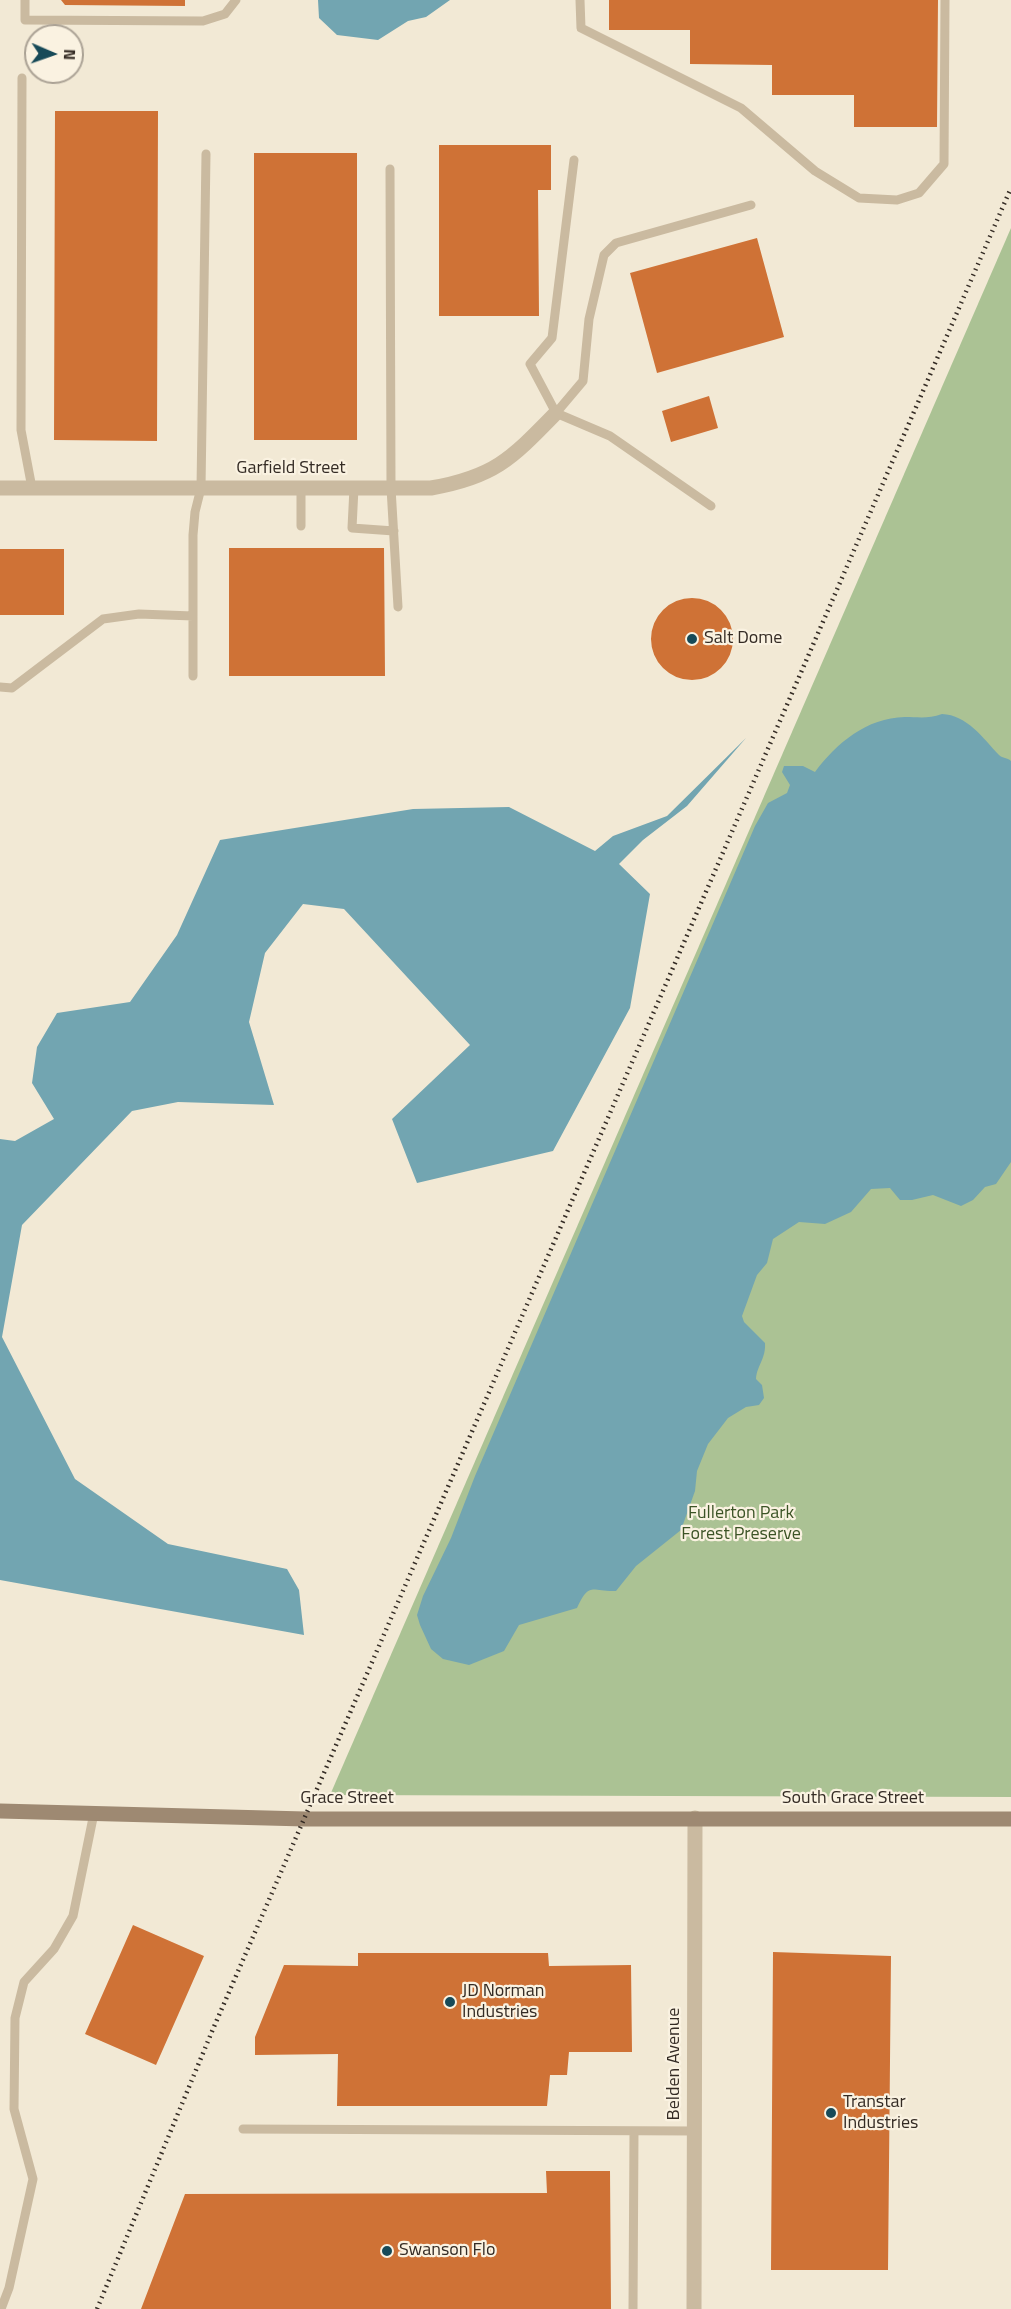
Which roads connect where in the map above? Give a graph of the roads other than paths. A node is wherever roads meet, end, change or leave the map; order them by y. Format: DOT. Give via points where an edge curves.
graph roads {
  1 [pos="25,0"];
  2 [pos="236,0"];
  3 [pos="580,0"];
  4 [pos="945,0"];
  5 [pos="22,78"];
  6 [pos="206,154"];
  7 [pos="574,160"];
  8 [pos="390,169"];
  9 [pos="751,204"];
  10 [pos="556,413"];
  11 [pos="0,488"];
  12 [pos="32,488"];
  13 [pos="201,488"];
  14 [pos="302,488"];
  15 [pos="354,488"];
  16 [pos="391,488"];
  17 [pos="711,506"];
  18 [pos="301,526"];
  19 [pos="394,531"];
  20 [pos="398,607"];
  21 [pos="193,616"];
  22 [pos="193,675"];
  23 [pos="0,687"];
  24 [pos="0,1811"];
  25 [pos="94,1814"];
  26 [pos="695,1818"];
  27 [pos="1011,1819"];
  28 [pos="243,2129"];
  29 [pos="634,2131"];
  30 [pos="695,2131"];
  31 [pos="1,2309"];
  32 [pos="633,2309"];
  33 [pos="694,2309"];
  1 -- 2 [label="lane" via="26,20 191,21 225,14"];
  3 -- 4 [label="lane" via="581,28 741,108 816,171 860,198 897,200 919,193 944,165"];
  5 -- 12 [label="lane" via="21,430"];
  6 -- 13 [label="lane"];
  7 -- 10 [label="lane" via="552,338 530,364"];
  8 -- 16 [label="lane"];
  9 -- 10 [label="lane" via="616,243 604,255 589,319 583,381"];
  10 -- 16 [label="street, Garfield Street" via="498,468 455,484"];
  10 -- 17 [label="lane" via="610,436"];
  11 -- 12 [label="street, Garfield Street"];
  12 -- 13 [label="street, Garfield Street"];
  13 -- 14 [label="street, Garfield Street"];
  13 -- 21 [label="lane" via="194,524"];
  14 -- 15 [label="street, Garfield Street"];
  14 -- 18 [label="lane"];
  15 -- 16 [label="street, Garfield Street"];
  15 -- 19 [label="lane" via="352,528"];
  16 -- 19 [label="lane"];
  19 -- 20 [label="lane"];
  21 -- 22 [label="lane"];
  21 -- 23 [label="lane" via="139,614 103,619 12,688"];
  24 -- 25 [label="street, Grace Street"];
  25 -- 26 [label="street, Grace Street" via="305,1819"];
  25 -- 31 [label="lane" via="73,1916 54,1948 24,1982 15,2018 14,2109 33,2179"];
  26 -- 27 [label="street, South Grace Street"];
  26 -- 30 [label="street, Belden Avenue"];
  28 -- 29 [label="lane"];
  29 -- 30 [label="lane"];
  29 -- 32 [label="lane"];
  30 -- 33 [label="street, Belden Avenue"];
}
